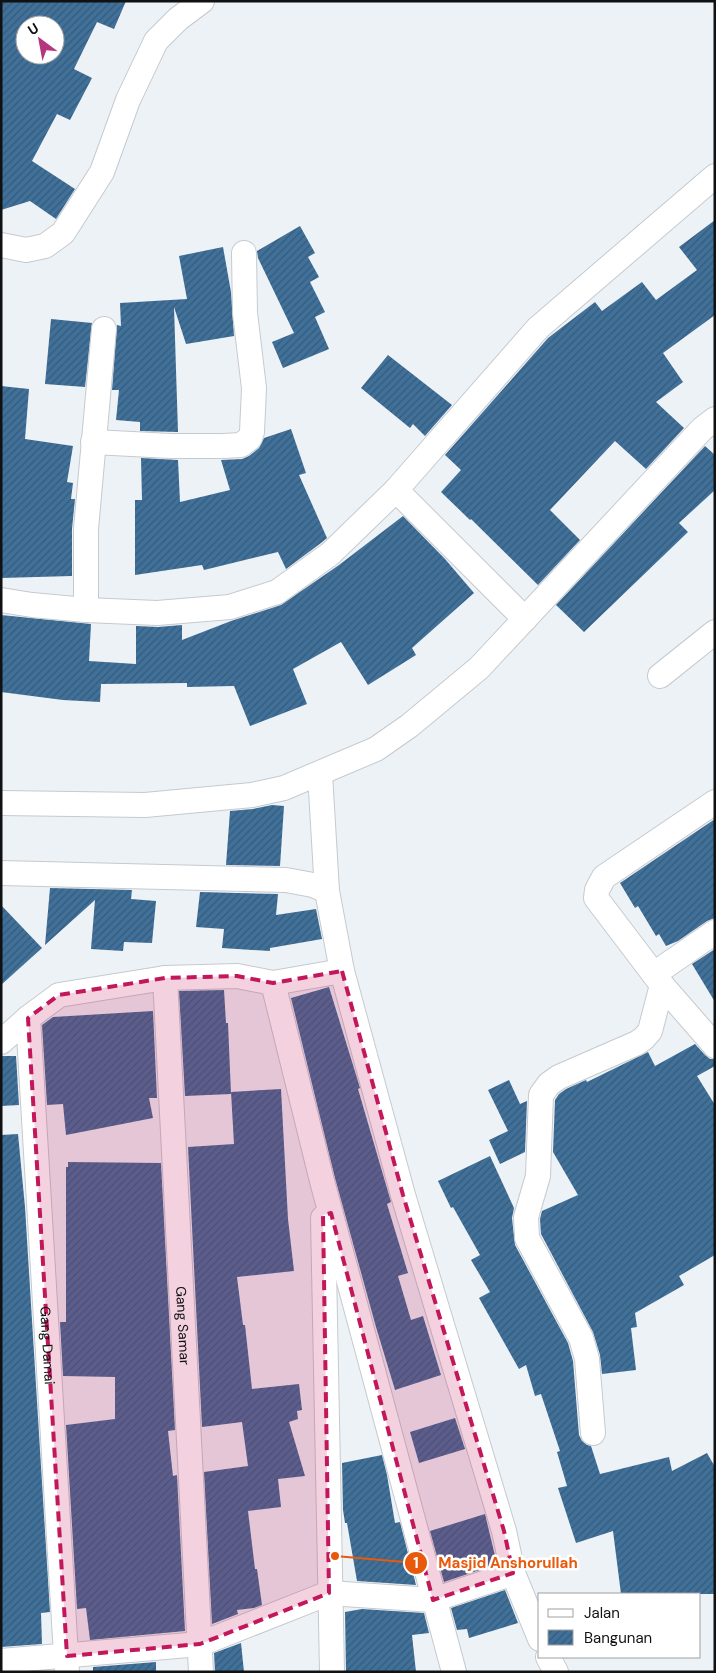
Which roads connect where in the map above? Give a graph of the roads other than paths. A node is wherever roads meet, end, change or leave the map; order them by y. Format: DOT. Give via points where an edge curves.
graph roads {
  1 [pos="202,1"];
  2 [pos="715,176"];
  3 [pos="1,245"];
  4 [pos="244,253"];
  5 [pos="104,329"];
  6 [pos="715,418"];
  7 [pos="93,442"];
  8 [pos="396,490"];
  9 [pos="1,600"];
  10 [pos="86,610"];
  11 [pos="525,619"];
  12 [pos="715,632"];
  13 [pos="660,676"];
  14 [pos="320,774"];
  15 [pos="715,802"];
  16 [pos="1,803"];
  17 [pos="1,873"];
  18 [pos="327,891"];
  19 [pos="715,932"];
  20 [pos="342,971"];
  21 [pos="165,978"];
  22 [pos="658,979"];
  23 [pos="273,983"];
  24 [pos="28,1018"];
  25 [pos="1,1042"];
  26 [pos="715,1046"];
  27 [pos="322,1181"];
  28 [pos="593,1433"];
  29 [pos="513,1573"];
  30 [pos="329,1593"];
  31 [pos="433,1600"];
  32 [pos="538,1634"];
  33 [pos="200,1644"];
  34 [pos="549,1658"];
  35 [pos="1,1661"];
  36 [pos="67,1664"];
  37 [pos="202,1672"];
  38 [pos="332,1672"];
  39 [pos="454,1672"];
  40 [pos="556,1672"];
  1 -- 3 [label="street" via="156,41 128,100 102,172 63,234 45,246 26,250"];
  2 -- 8 [label="street" via="538,328"];
  4 -- 7 [label="street" via="245,313 254,388 250,438 241,445 223,446"];
  5 -- 7 [label="street"];
  6 -- 11 [label="street"];
  7 -- 10 [label="street" via="86,529"];
  8 -- 10 [label="street" via="330,554 277,592 230,607 157,612"];
  8 -- 11 [label="street"];
  9 -- 10 [label="street"];
  11 -- 14 [label="street" via="479,668 409,726 376,749"];
  12 -- 13 [label="street"];
  14 -- 16 [label="street" via="284,788 252,795 184,802 145,805"];
  14 -- 18 [label="street"];
  15 -- 22 [label="street" via="604,877 597,890 596,898 601,906"];
  17 -- 18 [label="street" via="286,880"];
  18 -- 20 [label="street"];
  19 -- 22 [label="street"];
  20 -- 23 [label="street"];
  20 -- 29 [label="street" via="403,1195 502,1522"];
  21 -- 23 [label="street" via="237,976"];
  21 -- 24 [label="street" via="59,995"];
  21 -- 33 [label="street, Gang Samar"];
  22 -- 26 [label="street"];
  22 -- 28 [label="street" via="650,1031 644,1038 558,1077 540,1095 538,1176 526,1217 526,1238 581,1338 587,1359"];
  23 -- 27 [label="street"];
  24 -- 25 [label="street"];
  24 -- 36 [label="street, Gang Damai"];
  27 -- 30 [label="street"];
  27 -- 31 [label="street"];
  29 -- 31 [label="street"];
  29 -- 32 [label="street"];
  30 -- 31 [label="street"];
  30 -- 33 [label="street"];
  30 -- 38 [label="street"];
  31 -- 39 [label="street"];
  33 -- 36 [label="street"];
  33 -- 37 [label="street, Gang Samar"];
  34 -- 40 [label="street"];
  35 -- 36 [label="street"];
}
